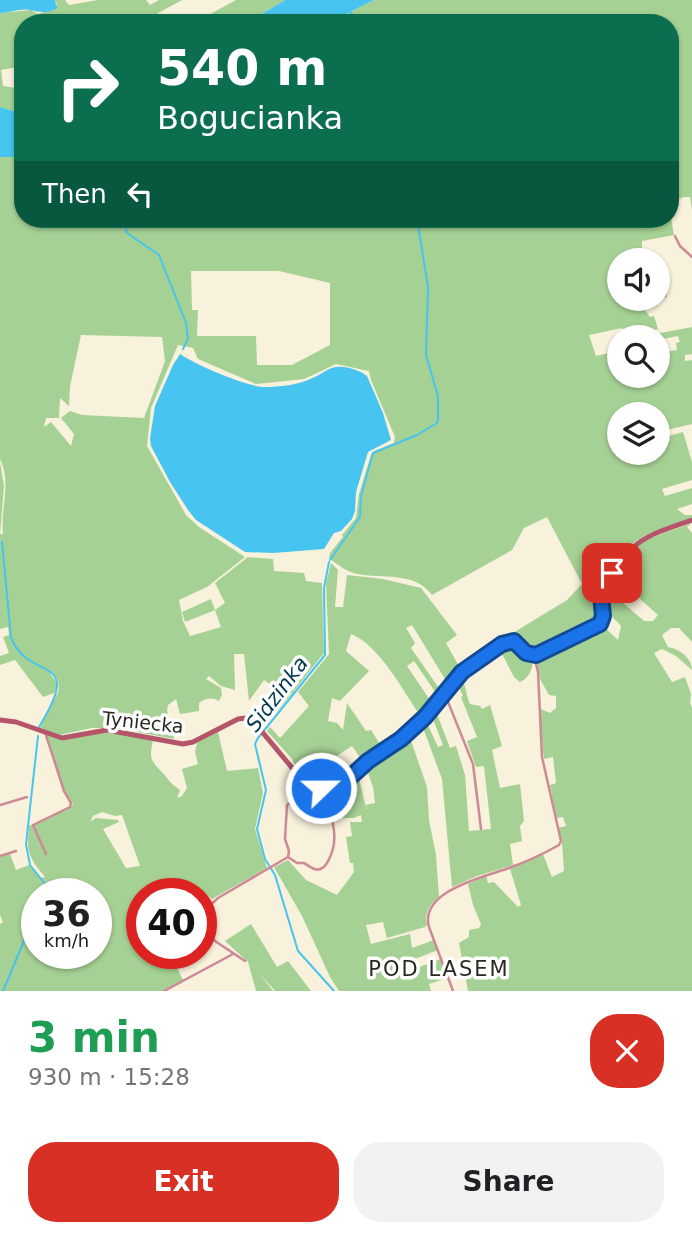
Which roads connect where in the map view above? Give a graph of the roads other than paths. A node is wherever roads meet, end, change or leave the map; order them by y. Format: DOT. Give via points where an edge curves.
graph roads {
  1 [pos="675,236"];
  2 [pos="692,257"];
  3 [pos="692,520"];
  4 [pos="534,656"];
  5 [pos="444,692"];
  6 [pos="0,720"];
  7 [pos="41,731"];
  8 [pos="317,787"];
  9 [pos="27,797"];
  10 [pos="0,805"];
  11 [pos="481,829"];
  12 [pos="16,850"];
  13 [pos="46,854"];
  14 [pos="0,856"];
  15 [pos="288,857"];
  16 [pos="217,899"];
  17 [pos="217,942"];
  18 [pos="233,954"];
  19 [pos="245,961"];
  20 [pos="164,991"];
  21 [pos="453,991"];
  1 -- 2 [label="street"];
  3 -- 4 [label="street" via="634,545 601,595 602,622"];
  4 -- 5 [label="street" via="514,641 505,642 467,667"];
  4 -- 21 [label="street" via="542,757 561,841 532,859 443,895 428,911 429,927"];
  5 -- 8 [label="street" via="401,739 346,781"];
  5 -- 11 [label="street" via="473,764"];
  6 -- 7 [label="street, Tyniecka"];
  7 -- 8 [label="street, Tyniecka" via="62,738 114,731 186,744 241,718 251,720 300,779"];
  7 -- 13 [label="street" via="71,803 33,825"];
  8 -- 15 [label="street" via="287,805"];
  8 -- 15 [label="street" via="335,834 330,857 320,870"];
  9 -- 10 [label="street"];
  12 -- 14 [label="street"];
  15 -- 16 [label="street"];
  17 -- 18 [label="street"];
  18 -- 19 [label="street"];
  18 -- 20 [label="street"];
}
